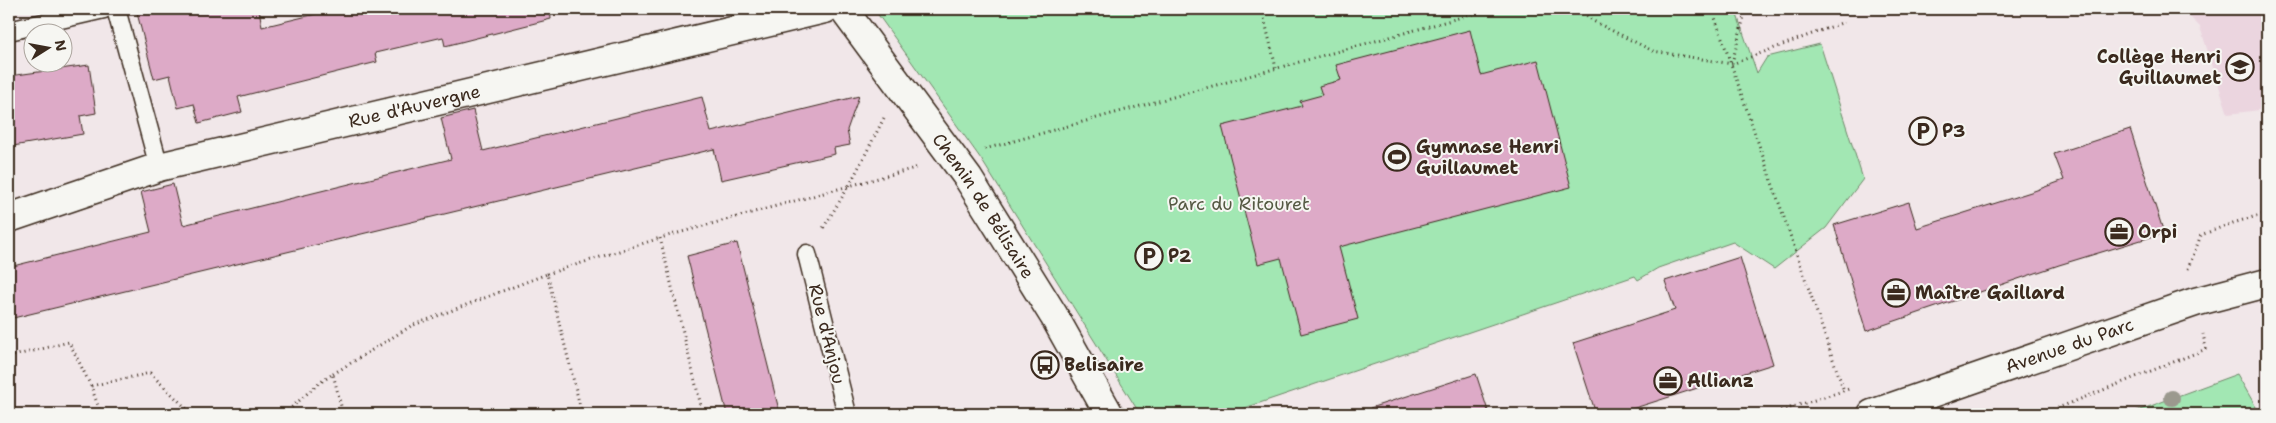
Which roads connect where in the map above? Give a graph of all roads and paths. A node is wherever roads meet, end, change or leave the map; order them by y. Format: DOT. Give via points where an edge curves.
graph roads {
  1 [pos="104,9"];
  2 [pos="116,9"];
  3 [pos="825,9"];
  4 [pos="843,9"];
  5 [pos="1262,9"];
  6 [pos="1491,9"];
  7 [pos="1579,9"];
  8 [pos="1712,9"];
  9 [pos="1746,9"];
  10 [pos="1844,22"];
  11 [pos="9,31"];
  12 [pos="1732,64"];
  13 [pos="1276,68"];
  14 [pos="900,86"];
  15 [pos="954,157"];
  16 [pos="159,167"];
  17 [pos="849,186"];
  18 [pos="9,218"];
  19 [pos="660,238"];
  20 [pos="807,254"];
  21 [pos="547,274"];
  22 [pos="2267,283"];
  23 [pos="2195,302"];
  24 [pos="9,357"];
  25 [pos="333,374"];
  26 [pos="92,386"];
  27 [pos="1848,399"];
  28 [pos="101,414"];
  29 [pos="192,414"];
  30 [pos="284,414"];
  31 [pos="344,414"];
  32 [pos="582,414"];
  33 [pos="703,414"];
  34 [pos="847,414"];
  35 [pos="1108,414"];
  36 [pos="1872,414"];
  37 [pos="2038,414"];
  1 -- 11 [label="lane"];
  2 -- 16 [label="lane"];
  3 -- 16 [label="street, Rue d'Auvergne"];
  4 -- 14 [label="street, Chemin de Bélisaire"];
  5 -- 13 [label="path"];
  6 -- 13 [label="path"];
  7 -- 12 [label="path" via="1593,21 1653,50"];
  8 -- 12 [label="path"];
  9 -- 12 [label="path"];
  10 -- 12 [label="path"];
  12 -- 27 [label="path"];
  13 -- 15 [label="path"];
  14 -- 15 [label="street, Chemin de Bélisaire"];
  14 -- 17 [label="path"];
  15 -- 17 [label="path"];
  15 -- 35 [label="street, Chemin de Bélisaire" via="1054,316"];
  16 -- 18 [label="street, Rue d'Auvergne"];
  17 -- 19 [label="path"];
  17 -- 20 [label="path"];
  19 -- 21 [label="path"];
  19 -- 33 [label="path"];
  20 -- 34 [label="lane, Rue d'Anjou"];
  21 -- 25 [label="path" via="411,326"];
  21 -- 32 [label="path"];
  22 -- 23 [label="street, Avenue du Parc"];
  23 -- 36 [label="street, Avenue du Parc"];
  23 -- 37 [label="path" via="2206,350"];
  24 -- 26 [label="path" via="69,342"];
  25 -- 30 [label="path"];
  25 -- 31 [label="path"];
  26 -- 28 [label="path"];
  26 -- 29 [label="path" via="150,373"];
}
